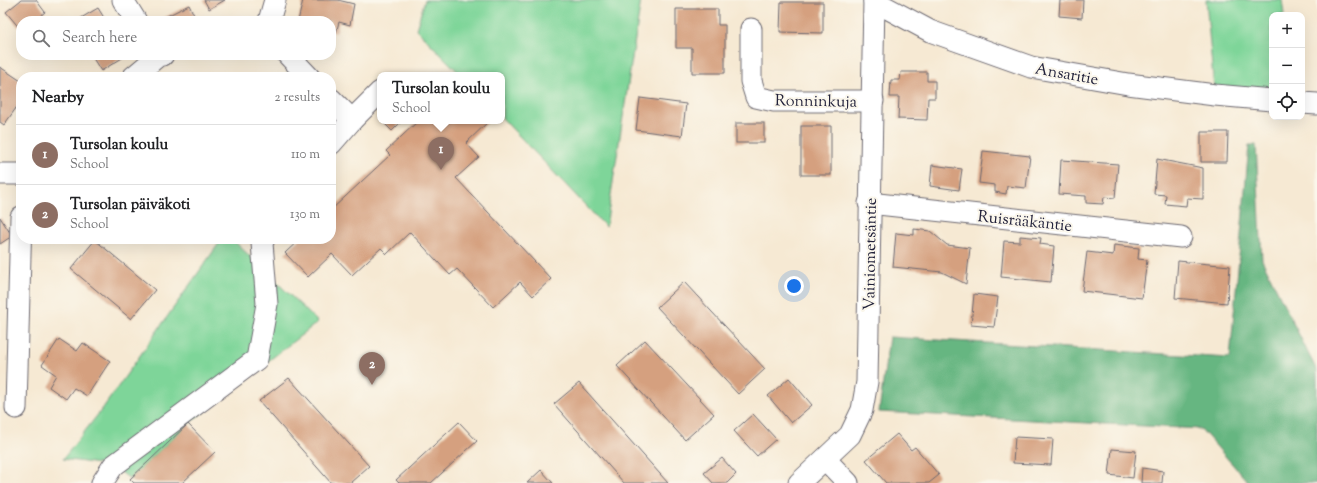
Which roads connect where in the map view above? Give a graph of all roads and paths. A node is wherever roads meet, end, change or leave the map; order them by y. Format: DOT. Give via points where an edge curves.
graph roads {
  1 [pos="123,0"];
  2 [pos="275,0"];
  3 [pos="874,1"];
  4 [pos="133,16"];
  5 [pos="270,16"];
  6 [pos="751,29"];
  7 [pos="154,60"];
  8 [pos="293,60"];
  9 [pos="139,72"];
  10 [pos="304,72"];
  11 [pos="377,95"];
  12 [pos="1269,100"];
  13 [pos="873,101"];
  14 [pos="1305,103"];
  15 [pos="336,104"];
  16 [pos="1317,104"];
  17 [pos="352,120"];
  18 [pos="336,138"];
  19 [pos="0,174"];
  20 [pos="16,174"];
  21 [pos="869,203"];
  22 [pos="1181,237"];
  23 [pos="20,244"];
  24 [pos="262,244"];
  25 [pos="16,408"];
  26 [pos="825,459"];
  27 [pos="102,483"];
  28 [pos="799,483"];
  29 [pos="848,483"];
  1 -- 4 [label="street"];
  2 -- 5 [label="street"];
  3 -- 12 [label="street, Ansaritie" via="930,31 1031,67 1215,96"];
  3 -- 13 [label="street, Vainiometsäntie"];
  6 -- 13 [label="street, Ronninkuja" via="751,81 756,97 774,101"];
  7 -- 9 [label="street"];
  8 -- 10 [label="street"];
  11 -- 17 [label="street"];
  13 -- 21 [label="street, Vainiometsäntie"];
  14 -- 16 [label="street"];
  15 -- 17 [label="street"];
  17 -- 18 [label="street"];
  19 -- 20 [label="street"];
  21 -- 22 [label="street, Ruisrääkäntie"];
  21 -- 26 [label="street, Vainiometsäntie" via="867,382 862,410 850,435"];
  23 -- 25 [label="street"];
  24 -- 27 [label="street" via="267,304 257,359 113,466"];
  26 -- 28 [label="street, Vainiometsäntie"];
  26 -- 29 [label="street"];
}
